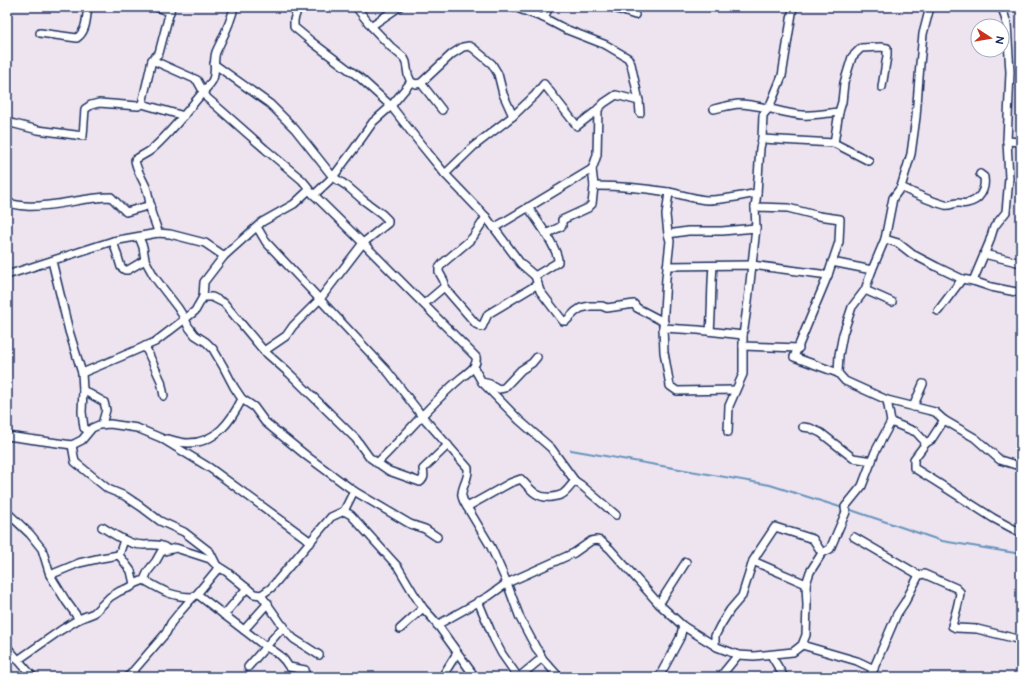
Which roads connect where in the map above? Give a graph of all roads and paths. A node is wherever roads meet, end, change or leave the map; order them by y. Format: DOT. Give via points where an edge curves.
graph roads {
  1 [pos="88,7"];
  2 [pos="156,7"];
  3 [pos="234,7"];
  4 [pos="298,7"];
  5 [pos="356,7"];
  6 [pos="399,7"];
  7 [pos="514,7"];
  8 [pos="549,7"];
  9 [pos="611,7"];
  10 [pos="793,7"];
  11 [pos="930,7"];
  12 [pos="1002,7"];
  13 [pos="171,9"];
  14 [pos="635,15"];
  15 [pos="544,18"];
  16 [pos="371,26"];
  17 [pos="40,33"];
  18 [pos="159,53"];
  19 [pos="152,60"];
  20 [pos="214,64"];
  21 [pos="163,65"];
  22 [pos="411,82"];
  23 [pos="421,83"];
  24 [pos="882,87"];
  25 [pos="206,95"];
  26 [pos="639,101"];
  27 [pos="142,104"];
  28 [pos="391,106"];
  29 [pos="769,108"];
  30 [pos="598,109"];
  31 [pos="442,110"];
  32 [pos="714,110"];
  33 [pos="839,112"];
  34 [pos="640,113"];
  35 [pos="184,116"];
  36 [pos="514,116"];
  37 [pos="7,122"];
  38 [pos="762,139"];
  39 [pos="1007,141"];
  40 [pos="1021,142"];
  41 [pos="834,143"];
  42 [pos="869,161"];
  43 [pos="592,169"];
  44 [pos="445,174"];
  45 [pos="980,174"];
  46 [pos="333,177"];
  47 [pos="594,186"];
  48 [pos="901,188"];
  49 [pos="312,192"];
  50 [pos="669,192"];
  51 [pos="757,193"];
  52 [pos="7,203"];
  53 [pos="151,206"];
  54 [pos="528,207"];
  55 [pos="754,207"];
  56 [pos="486,217"];
  57 [pos="155,222"];
  58 [pos="257,227"];
  59 [pos="494,228"];
  60 [pos="756,228"];
  61 [pos="158,234"];
  62 [pos="546,234"];
  63 [pos="668,234"];
  64 [pos="143,236"];
  65 [pos="885,239"];
  66 [pos="113,241"];
  67 [pos="363,243"];
  68 [pos="984,254"];
  69 [pos="224,256"];
  70 [pos="145,260"];
  71 [pos="52,261"];
  72 [pos="832,262"];
  73 [pos="1021,263"];
  74 [pos="752,265"];
  75 [pos="667,266"];
  76 [pos="713,266"];
  77 [pos="872,270"];
  78 [pos="7,275"];
  79 [pos="828,275"];
  80 [pos="535,276"];
  81 [pos="962,279"];
  82 [pos="973,281"];
  83 [pos="538,284"];
  84 [pos="444,287"];
  85 [pos="865,290"];
  86 [pos="1021,293"];
  87 [pos="207,297"];
  88 [pos="320,299"];
  89 [pos="892,302"];
  90 [pos="424,304"];
  91 [pos="938,311"];
  92 [pos="185,319"];
  93 [pos="664,325"];
  94 [pos="710,331"];
  95 [pos="743,335"];
  96 [pos="145,346"];
  97 [pos="743,346"];
  98 [pos="799,348"];
  99 [pos="264,351"];
  100 [pos="537,357"];
  101 [pos="474,368"];
  102 [pos="82,373"];
  103 [pos="838,373"];
  104 [pos="482,382"];
  105 [pos="923,384"];
  106 [pos="83,390"];
  107 [pos="735,390"];
  108 [pos="164,396"];
  109 [pos="242,399"];
  110 [pos="887,400"];
  111 [pos="913,407"];
  112 [pos="422,416"];
  113 [pos="944,420"];
  114 [pos="890,422"];
  115 [pos="102,424"];
  116 [pos="803,427"];
  117 [pos="89,431"];
  118 [pos="728,432"];
  119 [pos="7,436"];
  120 [pos="161,438"];
  121 [pos="926,443"];
  122 [pos="72,445"];
  123 [pos="448,445"];
  124 [pos="872,461"];
  125 [pos="377,463"];
  126 [pos="1021,464"];
  127 [pos="575,481"];
  128 [pos="354,491"];
  129 [pos="467,507"];
  130 [pos="344,511"];
  131 [pos="10,515"];
  132 [pos="616,515"];
  133 [pos="102,527"];
  134 [pos="1021,533"];
  135 [pos="437,536"];
  136 [pos="854,537"];
  137 [pos="124,540"];
  138 [pos="311,542"];
  139 [pos="168,550"];
  140 [pos="822,553"];
  141 [pos="119,555"];
  142 [pos="753,561"];
  143 [pos="686,562"];
  144 [pos="218,567"];
  145 [pos="50,575"];
  146 [pos="919,576"];
  147 [pos="144,580"];
  148 [pos="507,583"];
  149 [pos="134,584"];
  150 [pos="806,584"];
  151 [pos="247,588"];
  152 [pos="261,595"];
  153 [pos="195,596"];
  154 [pos="478,601"];
  155 [pos="268,603"];
  156 [pos="659,604"];
  157 [pos="423,608"];
  158 [pos="224,615"];
  159 [pos="79,620"];
  160 [pos="437,625"];
  161 [pos="284,626"];
  162 [pos="683,626"];
  163 [pos="400,629"];
  164 [pos="244,630"];
  165 [pos="1021,640"];
  166 [pos="802,645"];
  167 [pos="715,646"];
  168 [pos="7,647"];
  169 [pos="266,647"];
  170 [pos="457,652"];
  171 [pos="319,655"];
  172 [pos="738,655"];
  173 [pos="771,655"];
  174 [pos="542,658"];
  175 [pos="18,660"];
  176 [pos="248,667"];
  177 [pos="874,669"];
  178 [pos="305,670"];
  179 [pos="33,677"];
  180 [pos="128,677"];
  181 [pos="442,677"];
  182 [pos="475,677"];
  183 [pos="519,677"];
  184 [pos="560,677"];
  185 [pos="659,677"];
  186 [pos="720,677"];
  187 [pos="784,677"];
  188 [pos="870,677"];
  1 -- 17 [label="street" via="84,30 77,38"];
  2 -- 13 [label="street"];
  3 -- 20 [label="street"];
  4 -- 28 [label="street" via="294,27 345,68 359,76"];
  5 -- 16 [label="street"];
  6 -- 16 [label="street"];
  7 -- 15 [label="street"];
  8 -- 15 [label="street"];
  9 -- 14 [label="street"];
  10 -- 29 [label="street" via="782,76"];
  11 -- 48 [label="street" via="923,34 911,154"];
  12 -- 39 [label="street" via="1007,24 1010,72"];
  13 -- 18 [label="street"];
  15 -- 26 [label="street" via="606,45 628,58"];
  16 -- 22 [label="street" via="404,58"];
  18 -- 19 [label="street"];
  18 -- 21 [label="street"];
  19 -- 21 [label="street"];
  19 -- 27 [label="street"];
  20 -- 25 [label="street" via="214,77"];
  20 -- 46 [label="street" via="270,104 296,129"];
  21 -- 25 [label="street" via="197,80"];
  22 -- 23 [label="street"];
  22 -- 28 [label="street"];
  23 -- 31 [label="street"];
  23 -- 36 [label="street" via="452,54 469,46 492,64"];
  24 -- 33 [label="street" via="887,48 861,48 852,57"];
  25 -- 35 [label="street" via="197,100"];
  25 -- 49 [label="street" via="302,180"];
  26 -- 30 [label="street" via="616,95"];
  26 -- 34 [label="street"];
  27 -- 35 [label="street"];
  27 -- 37 [label="street" via="91,105 85,109 83,136 38,130"];
  28 -- 44 [label="street"];
  28 -- 46 [label="street" via="373,122"];
  29 -- 32 [label="street" via="739,104"];
  29 -- 33 [label="street" via="804,115"];
  29 -- 38 [label="street" via="763,115"];
  30 -- 36 [label="street" via="577,126 544,84"];
  30 -- 43 [label="street" via="597,155"];
  33 -- 41 [label="street"];
  35 -- 53 [label="street" via="150,151 135,160"];
  36 -- 44 [label="street" via="474,146"];
  38 -- 41 [label="street"];
  38 -- 51 [label="street"];
  39 -- 40 [label="street"];
  39 -- 68 [label="street" via="1009,178 1006,212 994,227"];
  41 -- 42 [label="street"];
  43 -- 47 [label="street"];
  43 -- 54 [label="street"];
  44 -- 56 [label="street"];
  45 -- 48 [label="street" via="985,184 982,193 976,200 968,203 948,205"];
  46 -- 49 [label="street"];
  46 -- 67 [label="street" via="348,186 388,220 388,223"];
  47 -- 50 [label="street"];
  47 -- 62 [label="street" via="592,204 562,220 562,226"];
  48 -- 65 [label="street" via="893,198"];
  49 -- 58 [label="street"];
  49 -- 67 [label="street"];
  50 -- 51 [label="street" via="707,200"];
  50 -- 63 [label="street" via="666,214"];
  51 -- 55 [label="street"];
  52 -- 53 [label="street" via="26,206 46,205 111,197 126,212"];
  53 -- 57 [label="street"];
  54 -- 59 [label="street"];
  54 -- 62 [label="street"];
  55 -- 60 [label="street"];
  55 -- 72 [label="street" via="788,208 840,219 839,242"];
  56 -- 59 [label="street"];
  56 -- 84 [label="street" via="473,237 439,268"];
  57 -- 61 [label="street"];
  57 -- 64 [label="street"];
  58 -- 69 [label="street"];
  58 -- 88 [label="street" via="266,242"];
  59 -- 80 [label="street" via="521,264"];
  60 -- 63 [label="street"];
  60 -- 74 [label="street"];
  61 -- 64 [label="street"];
  61 -- 69 [label="street" via="170,234 205,243"];
  62 -- 80 [label="street" via="558,262"];
  63 -- 75 [label="street" via="670,240"];
  64 -- 66 [label="street"];
  64 -- 70 [label="street"];
  65 -- 77 [label="street"];
  65 -- 81 [label="street" via="898,243 912,254"];
  66 -- 70 [label="street" via="121,267 125,270"];
  66 -- 71 [label="street"];
  67 -- 88 [label="street"];
  67 -- 90 [label="street"];
  68 -- 73 [label="street"];
  68 -- 82 [label="street"];
  69 -- 87 [label="street" via="204,282"];
  70 -- 92 [label="street"];
  71 -- 78 [label="street"];
  71 -- 102 [label="street"];
  72 -- 77 [label="street"];
  72 -- 79 [label="street"];
  74 -- 76 [label="street"];
  74 -- 79 [label="street"];
  74 -- 95 [label="street"];
  75 -- 76 [label="street"];
  75 -- 93 [label="street"];
  76 -- 94 [label="street"];
  77 -- 85 [label="street"];
  79 -- 98 [label="street"];
  80 -- 83 [label="street"];
  81 -- 82 [label="street"];
  81 -- 91 [label="street"];
  82 -- 86 [label="street"];
  83 -- 84 [label="street" via="488,314 482,327 476,324"];
  83 -- 93 [label="street" via="540,291 565,322 581,308 634,304"];
  84 -- 90 [label="street"];
  85 -- 89 [label="street"];
  85 -- 103 [label="street" via="852,307 842,334"];
  87 -- 92 [label="street"];
  87 -- 99 [label="street" via="224,303"];
  88 -- 99 [label="street" via="292,326 286,336"];
  88 -- 112 [label="street" via="388,372"];
  90 -- 101 [label="street" via="476,357"];
  92 -- 96 [label="street" via="155,342"];
  92 -- 109 [label="street" via="195,334 213,349"];
  93 -- 94 [label="street"];
  93 -- 107 [label="street" via="664,352 670,386 677,391"];
  94 -- 95 [label="street"];
  95 -- 97 [label="street"];
  96 -- 102 [label="street"];
  96 -- 108 [label="street" via="161,381"];
  97 -- 98 [label="street"];
  97 -- 107 [label="street" via="743,374"];
  98 -- 103 [label="street" via="794,357"];
  99 -- 125 [label="street"];
  100 -- 104 [label="street" via="504,388 499,389"];
  101 -- 104 [label="street"];
  101 -- 112 [label="street"];
  102 -- 106 [label="street"];
  103 -- 110 [label="street" via="845,382"];
  104 -- 127 [label="street" via="551,448"];
  105 -- 111 [label="street"];
  106 -- 115 [label="street" via="104,402 106,410"];
  106 -- 117 [label="street" via="84,428"];
  107 -- 118 [label="street" via="729,406"];
  109 -- 120 [label="street" via="227,424 214,437 187,443"];
  109 -- 128 [label="street" via="254,407 265,422"];
  110 -- 111 [label="street"];
  110 -- 114 [label="street"];
  111 -- 113 [label="street" via="935,412"];
  112 -- 123 [label="street"];
  112 -- 125 [label="street"];
  113 -- 121 [label="street" via="931,440"];
  113 -- 126 [label="street" via="975,438 1000,460"];
  114 -- 121 [label="street" via="916,432"];
  114 -- 124 [label="street"];
  115 -- 117 [label="street"];
  115 -- 120 [label="street" via="137,428"];
  116 -- 124 [label="street" via="821,433 853,458"];
  117 -- 122 [label="street" via="82,440"];
  119 -- 122 [label="street"];
  120 -- 138 [label="street" via="210,468"];
  121 -- 134 [label="street" via="914,459 914,468"];
  122 -- 144 [label="street" via="75,462 108,489 125,496 160,521 184,532 210,552"];
  123 -- 125 [label="street" via="423,469 424,479 420,482 389,471"];
  123 -- 129 [label="street" via="468,468 469,474 461,494"];
  124 -- 140 [label="street" via="862,486 845,507 846,512 830,549"];
  127 -- 129 [label="street" via="565,493 543,498 521,479"];
  127 -- 132 [label="street"];
  128 -- 130 [label="street"];
  128 -- 135 [label="street" via="410,524"];
  129 -- 148 [label="street" via="491,547"];
  130 -- 138 [label="street" via="331,517"];
  130 -- 157 [label="street" via="351,515 398,567"];
  131 -- 145 [label="street" via="42,549"];
  133 -- 137 [label="street"];
  136 -- 146 [label="street"];
  137 -- 139 [label="street" via="136,544 165,546"];
  137 -- 141 [label="street"];
  138 -- 152 [label="street"];
  139 -- 144 [label="street" via="176,548 198,554 210,559"];
  139 -- 147 [label="street" via="161,552"];
  140 -- 142 [label="street" via="813,539 775,527"];
  140 -- 150 [label="street"];
  141 -- 145 [label="street" via="79,563"];
  141 -- 149 [label="street" via="131,571"];
  142 -- 150 [label="street"];
  142 -- 167 [label="street" via="742,596 720,626"];
  143 -- 156 [label="street"];
  144 -- 151 [label="street"];
  144 -- 153 [label="street"];
  145 -- 159 [label="street"];
  146 -- 165 [label="street" via="924,574 960,592 952,626 977,629"];
  146 -- 177 [label="street" via="897,614"];
  147 -- 149 [label="street"];
  147 -- 153 [label="street" via="165,592 182,597"];
  148 -- 154 [label="street"];
  148 -- 156 [label="street" via="574,553 590,541 596,540 610,549"];
  148 -- 174 [label="street" via="520,618"];
  149 -- 159 [label="street" via="110,597 94,612"];
  150 -- 166 [label="street" via="808,605 806,635"];
  151 -- 152 [label="street" via="254,594"];
  151 -- 158 [label="street"];
  152 -- 155 [label="street"];
  153 -- 158 [label="street"];
  153 -- 180 [label="street"];
  154 -- 160 [label="street"];
  154 -- 183 [label="street" via="502,654"];
  155 -- 161 [label="street"];
  155 -- 164 [label="street"];
  156 -- 162 [label="street"];
  157 -- 160 [label="street"];
  157 -- 163 [label="street"];
  158 -- 164 [label="street"];
  159 -- 175 [label="street"];
  160 -- 170 [label="street"];
  161 -- 169 [label="street"];
  161 -- 171 [label="street" via="294,639"];
  162 -- 167 [label="street"];
  162 -- 185 [label="street" via="680,638"];
  164 -- 169 [label="street"];
  166 -- 173 [label="street" via="793,652"];
  166 -- 177 [label="street"];
  167 -- 172 [label="street"];
  168 -- 175 [label="street"];
  169 -- 176 [label="street"];
  169 -- 178 [label="street" via="284,659 289,667"];
  170 -- 181 [label="street"];
  170 -- 182 [label="street"];
  172 -- 173 [label="street"];
  172 -- 186 [label="street"];
  173 -- 187 [label="street"];
  174 -- 183 [label="street"];
  174 -- 184 [label="street"];
  175 -- 179 [label="street"];
  177 -- 188 [label="street"];
}
